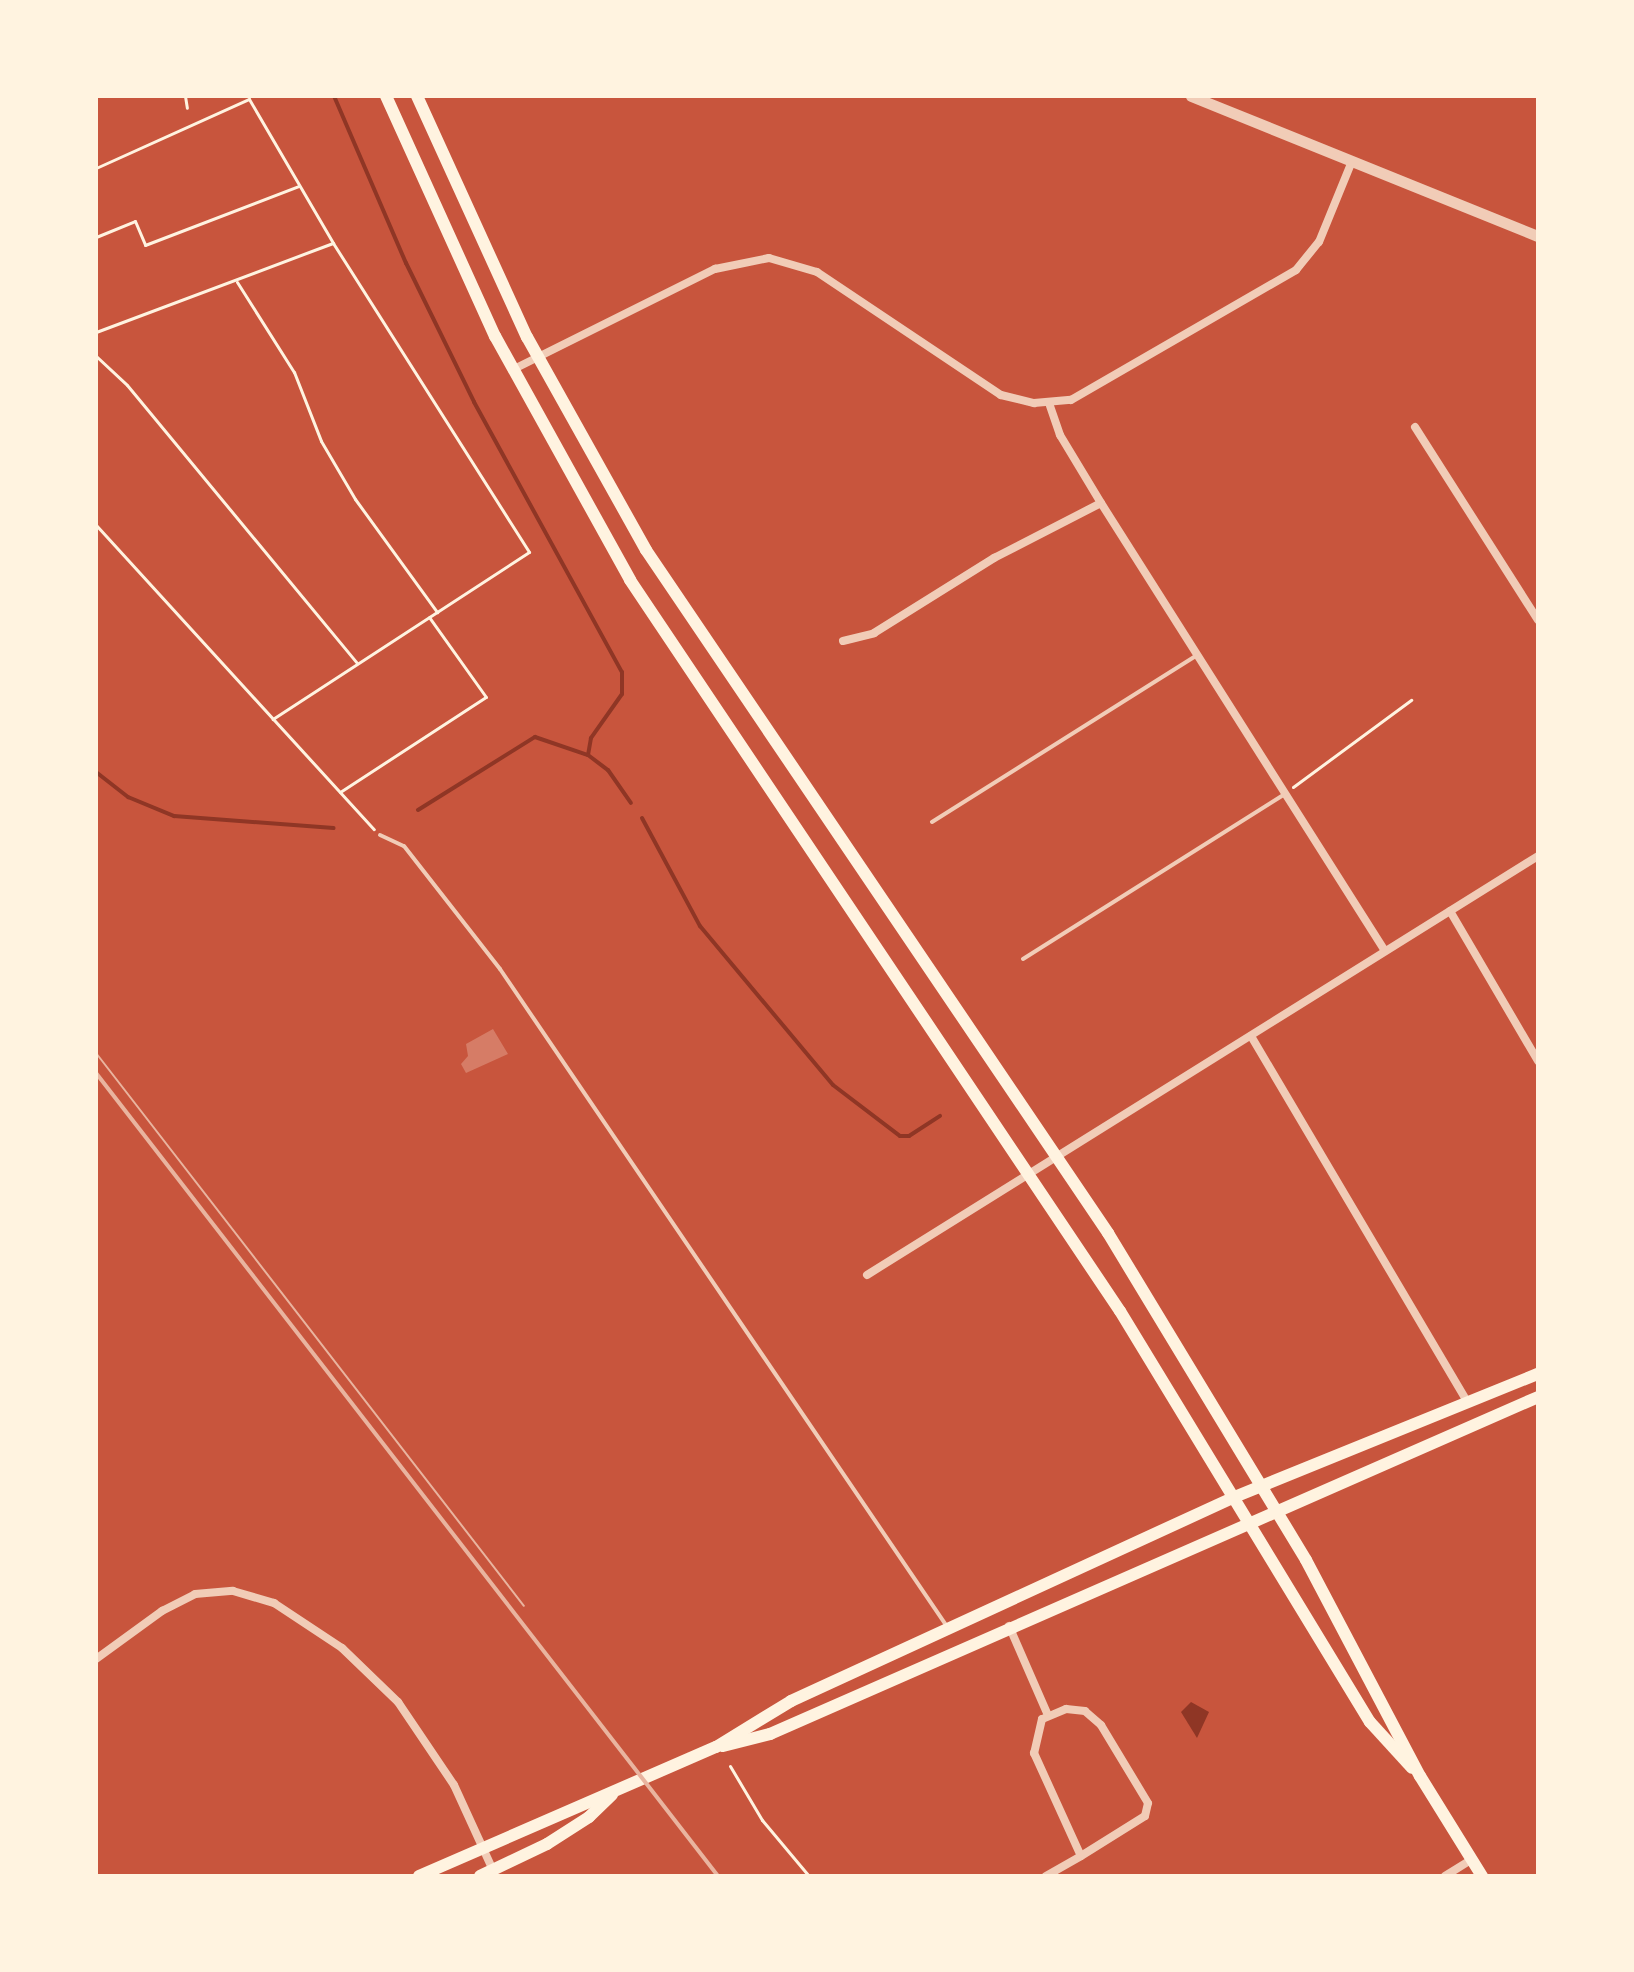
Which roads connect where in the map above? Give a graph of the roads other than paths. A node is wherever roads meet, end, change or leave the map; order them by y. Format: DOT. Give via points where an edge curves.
graph roads {
  1 [pos="386,96"];
  2 [pos="417,96"];
  3 [pos="1191,96"];
  4 [pos="1352,161"];
  5 [pos="1538,236"];
  6 [pos="538,357"];
  7 [pos="512,370"];
  8 [pos="1049,403"];
  9 [pos="1415,427"];
  10 [pos="1101,503"];
  11 [pos="1538,620"];
  12 [pos="843,641"];
  13 [pos="1197,655"];
  14 [pos="1285,794"];
  15 [pos="932,822"];
  16 [pos="380,835"];
  17 [pos="1538,856"];
  18 [pos="1450,911"];
  19 [pos="1385,951"];
  20 [pos="1023,959"];
  21 [pos="1251,1036"];
  22 [pos="1538,1061"];
  23 [pos="1055,1160"];
  24 [pos="1032,1176"];
  25 [pos="867,1275"];
  26 [pos="1538,1374"];
  27 [pos="1538,1397"];
  28 [pos="1468,1403"];
  29 [pos="1478,1422"];
  30 [pos="1261,1486"];
  31 [pos="1232,1498"];
  32 [pos="1275,1509"];
  33 [pos="1247,1523"];
  34 [pos="1000,1607"];
  35 [pos="1009,1626"];
  36 [pos="950,1630"];
  37 [pos="959,1649"];
  38 [pos="96,1659"];
  39 [pos="1047,1713"];
  40 [pos="716,1747"];
  41 [pos="1420,1776"];
  42 [pos="612,1795"];
  43 [pos="482,1846"];
  44 [pos="1081,1856"];
  45 [pos="1472,1859"];
  46 [pos="493,1870"];
  47 [pos="419,1876"];
  48 [pos="480,1876"];
  49 [pos="1046,1876"];
  50 [pos="1445,1876"];
  51 [pos="1482,1876"];
  1 -- 7 [label="main road"];
  2 -- 6 [label="main road"];
  3 -- 4 [label="street"];
  4 -- 5 [label="street"];
  4 -- 8 [label="street" via="1319,242 1296,270 1093,392"];
  6 -- 7 [label="street"];
  6 -- 8 [label="street" via="715,269 769,258 817,272 1001,395"];
  6 -- 23 [label="main road" via="691,621"];
  7 -- 24 [label="main road" via="657,622"];
  8 -- 10 [label="street" via="1060,435"];
  9 -- 11 [label="street"];
  10 -- 12 [label="street" via="984,564 874,633"];
  10 -- 13 [label="street"];
  13 -- 14 [label="street"];
  13 -- 15 [label="lane"];
  14 -- 19 [label="street"];
  14 -- 20 [label="lane"];
  16 -- 36 [label="lane" via="404,846 500,969"];
  17 -- 18 [label="street"];
  18 -- 19 [label="street"];
  18 -- 22 [label="street"];
  19 -- 21 [label="street"];
  21 -- 23 [label="street"];
  21 -- 28 [label="street"];
  23 -- 24 [label="street"];
  23 -- 30 [label="main road" via="1108,1233"];
  24 -- 25 [label="street"];
  24 -- 31 [label="main road"];
  26 -- 28 [label="main road"];
  27 -- 29 [label="main road"];
  28 -- 29 [label="main road"];
  28 -- 30 [label="main road"];
  29 -- 32 [label="main road"];
  30 -- 31 [label="main road"];
  30 -- 32 [label="main road"];
  31 -- 33 [label="main road"];
  31 -- 34 [label="main road"];
  32 -- 33 [label="main road"];
  32 -- 41 [label="main road"];
  33 -- 35 [label="main road"];
  33 -- 41 [label="main road" via="1370,1722"];
  34 -- 35 [label="main road"];
  34 -- 36 [label="main road"];
  35 -- 37 [label="main road"];
  35 -- 39 [label="street"];
  36 -- 37 [label="main road"];
  36 -- 40 [label="main road" via="791,1701"];
  37 -- 40 [label="main road" via="759,1739"];
  38 -- 43 [label="street" via="195,1594 233,1591 274,1603 342,1648 398,1702 454,1785"];
  39 -- 44 [label="street" via="1035,1732 1034,1753"];
  39 -- 44 [label="street" via="1085,1711 1101,1725 1148,1803 1145,1816"];
  40 -- 42 [label="main road"];
  41 -- 45 [label="main road"];
  42 -- 43 [label="main road" via="582,1801"];
  42 -- 46 [label="main road" via="589,1817"];
  43 -- 46 [label="street"];
  43 -- 47 [label="main road"];
  44 -- 49 [label="street"];
  45 -- 50 [label="street"];
  45 -- 51 [label="main road"];
  46 -- 48 [label="main road"];
}
